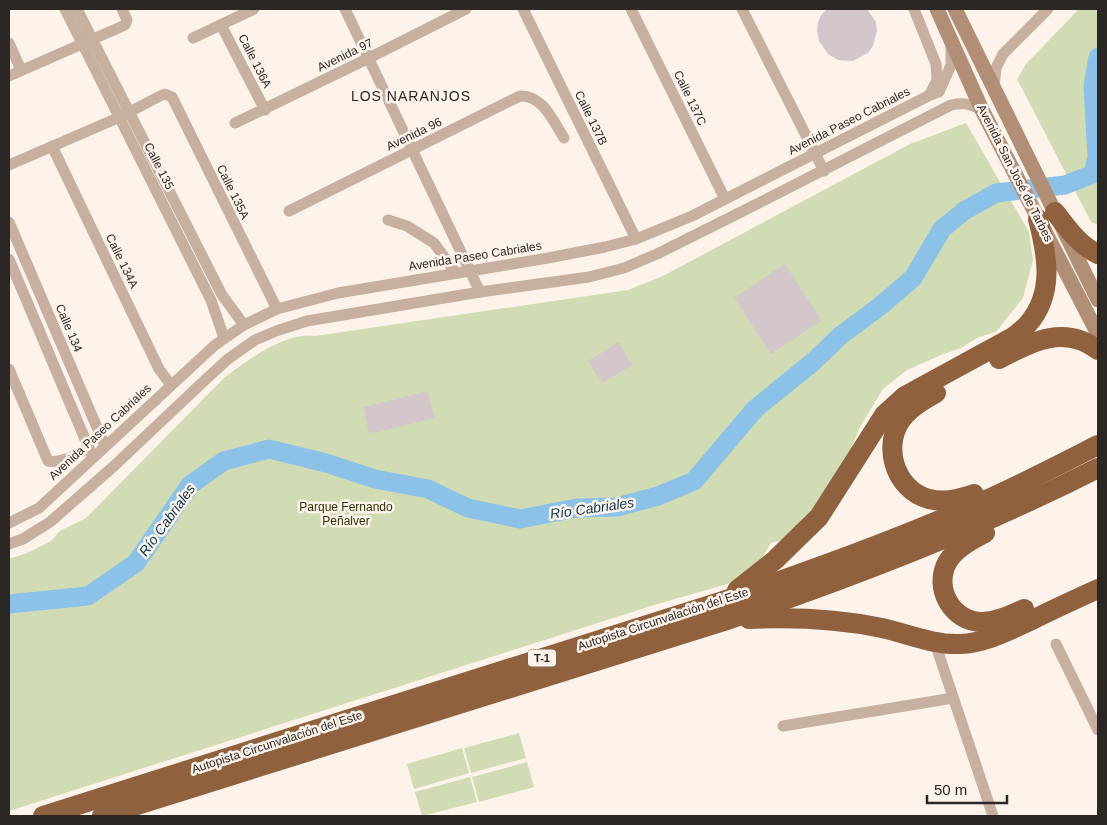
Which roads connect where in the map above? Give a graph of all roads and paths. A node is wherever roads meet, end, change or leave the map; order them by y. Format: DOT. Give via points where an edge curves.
graph roads {
  1 [pos="65,9"];
  2 [pos="77,9"];
  3 [pos="122,9"];
  4 [pos="254,9"];
  5 [pos="345,9"];
  6 [pos="523,9"];
  7 [pos="631,9"];
  8 [pos="742,9"];
  9 [pos="914,9"];
  10 [pos="937,9"];
  11 [pos="955,9"];
  12 [pos="1048,9"];
  13 [pos="462,10"];
  14 [pos="221,25"];
  15 [pos="193,38"];
  16 [pos="87,42"];
  17 [pos="951,42"];
  18 [pos="9,43"];
  19 [pos="369,58"];
  20 [pos="21,70"];
  21 [pos="9,76"];
  22 [pos="994,87"];
  23 [pos="930,95"];
  24 [pos="264,110"];
  25 [pos="982,110"];
  26 [pos="125,115"];
  27 [pos="235,123"];
  28 [pos="564,138"];
  29 [pos="52,146"];
  30 [pos="413,150"];
  31 [pos="816,153"];
  32 [pos="9,165"];
  33 [pos="824,170"];
  34 [pos="725,199"];
  35 [pos="289,211"];
  36 [pos="1047,215"];
  37 [pos="388,220"];
  38 [pos="9,222"];
  39 [pos="636,239"];
  40 [pos="1098,254"];
  41 [pos="9,259"];
  42 [pos="470,270"];
  43 [pos="456,273"];
  44 [pos="480,292"];
  45 [pos="1098,300"];
  46 [pos="277,309"];
  47 [pos="244,325"];
  48 [pos="1098,334"];
  49 [pos="224,338"];
  50 [pos="1098,350"];
  51 [pos="9,369"];
  52 [pos="171,385"];
  53 [pos="1098,445"];
  54 [pos="105,446"];
  55 [pos="91,453"];
  56 [pos="1098,468"];
  57 [pos="1033,478"];
  58 [pos="1042,496"];
  59 [pos="12,520"];
  60 [pos="9,544"];
  61 [pos="1098,574"];
  62 [pos="1098,589"];
  63 [pos="723,601"];
  64 [pos="724,621"];
  65 [pos="935,643"];
  66 [pos="1056,644"];
  67 [pos="953,698"];
  68 [pos="784,726"];
  69 [pos="1098,730"];
  70 [pos="43,816"];
  71 [pos="102,816"];
  72 [pos="993,816"];
  1 -- 16 [label="street, Calle 135"];
  2 -- 16 [label="street, Calle 135"];
  3 -- 16 [label="street" via="126,25"];
  4 -- 14 [label="street"];
  5 -- 19 [label="street"];
  6 -- 39 [label="street, Calle 137B"];
  7 -- 34 [label="street, Calle 137C"];
  8 -- 31 [label="street"];
  9 -- 23 [label="street" via="936,64 936,80"];
  10 -- 17 [label="street, Avenida San José de Tarbes"];
  11 -- 22 [label="street, Avenida San José de Tarbes"];
  12 -- 22 [label="street" via="1004,54 996,68"];
  13 -- 19 [label="street, Avenida 97"];
  14 -- 15 [label="street"];
  14 -- 24 [label="street, Calle 136A"];
  16 -- 20 [label="street"];
  16 -- 26 [label="street, Calle 135"];
  17 -- 23 [label="street, Avenida Paseo Cabriales" via="951,65 946,79 939,92"];
  17 -- 25 [label="street, Avenida San José de Tarbes"];
  18 -- 20 [label="street"];
  19 -- 24 [label="street, Avenida 97"];
  19 -- 30 [label="street"];
  20 -- 21 [label="street"];
  22 -- 36 [label="street, Avenida San José de Tarbes"];
  23 -- 31 [label="street, Avenida Paseo Cabriales"];
  24 -- 27 [label="street, Avenida 97"];
  25 -- 33 [label="street" via="962,102 951,105"];
  25 -- 36 [label="street, Avenida San José de Tarbes" via="994,135"];
  26 -- 29 [label="street"];
  26 -- 46 [label="street, Calle 135A" via="160,96 172,97"];
  26 -- 47 [label="street, Calle 135" via="222,295"];
  26 -- 49 [label="street, Calle 135" via="212,300"];
  28 -- 30 [label="street, Avenida 96" via="537,100 520,96"];
  29 -- 32 [label="street"];
  29 -- 52 [label="street, Calle 134A" via="159,369"];
  30 -- 35 [label="street, Avenida 96"];
  30 -- 42 [label="street"];
  31 -- 33 [label="street"];
  31 -- 34 [label="street, Avenida Paseo Cabriales"];
  33 -- 44 [label="street" via="624,268"];
  34 -- 39 [label="street, Avenida Paseo Cabriales"];
  36 -- 40 [label="highway"];
  36 -- 45 [label="street, Avenida San José de Tarbes"];
  36 -- 48 [label="street, Avenida San José de Tarbes"];
  36 -- 63 [label="highway" via="1046,284 1040,306 1028,324 1014,337 905,396 884,415 818,517 775,560"];
  37 -- 43 [label="street" via="407,226 434,243"];
  38 -- 54 [label="street, Calle 134"];
  39 -- 42 [label="street, Avenida Paseo Cabriales" via="548,258"];
  41 -- 55 [label="street"];
  42 -- 43 [label="street, Avenida Paseo Cabriales"];
  42 -- 44 [label="street"];
  43 -- 46 [label="street, Avenida Paseo Cabriales" via="338,294"];
  44 -- 60 [label="street" via="307,321 255,340 216,370 50,522"];
  46 -- 47 [label="street, Avenida Paseo Cabriales"];
  47 -- 49 [label="street, Avenida Paseo Cabriales"];
  49 -- 52 [label="street, Avenida Paseo Cabriales"];
  50 -- 57 [label="highway" via="1074,338 1056,336 1040,340 934,394 904,416 895,430 892,448 901,480 912,491 928,499 948,502 1001,484"];
  51 -- 55 [label="street" via="48,461"];
  52 -- 54 [label="street, Avenida Paseo Cabriales"];
  53 -- 57 [label="highway, Autopista Circunvalación del Este / T-1"];
  54 -- 55 [label="street, Avenida Paseo Cabriales"];
  55 -- 59 [label="street, Avenida Paseo Cabriales" via="39,508"];
  56 -- 58 [label="highway, Autopista Circunvalación del Este / T-1"];
  57 -- 63 [label="highway, Autopista Circunvalación del Este / T-1" via="897,537"];
  58 -- 61 [label="highway" via="1005,523 959,549 948,561 942,588 947,601 967,620 1000,619"];
  58 -- 64 [label="highway, Autopista Circunvalación del Este / T-1" via="905,556"];
  62 -- 65 [label="highway" via="984,640 962,644"];
  63 -- 70 [label="highway, Autopista Circunvalación del Este / T-1"];
  64 -- 65 [label="highway" via="766,618 826,620 881,628"];
  64 -- 71 [label="highway, Autopista Circunvalación del Este / T-1"];
  65 -- 67 [label="street"];
  66 -- 69 [label="street"];
  67 -- 68 [label="street"];
  67 -- 72 [label="street"];
}
